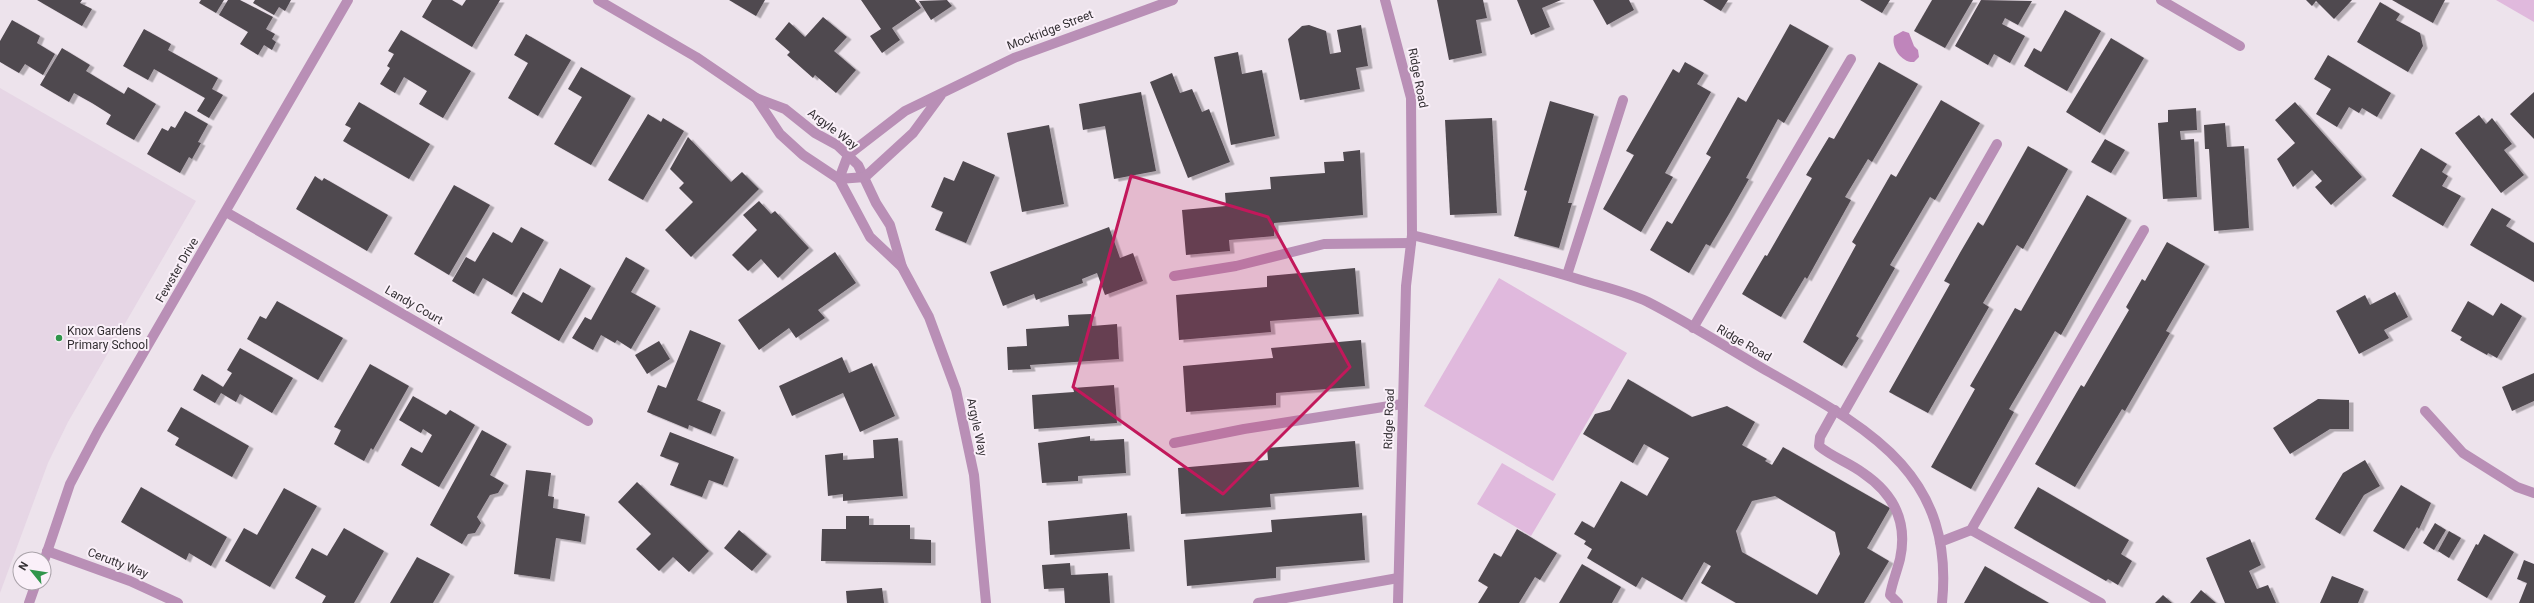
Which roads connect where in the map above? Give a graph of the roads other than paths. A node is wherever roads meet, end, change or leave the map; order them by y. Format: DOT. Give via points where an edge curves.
graph roads {
  1 [pos="348,0"];
  2 [pos="598,0"];
  3 [pos="1173,0"];
  4 [pos="1385,0"];
  5 [pos="2161,0"];
  6 [pos="2240,46"];
  7 [pos="1851,59"];
  8 [pos="942,95"];
  9 [pos="756,98"];
  10 [pos="1623,100"];
  11 [pos="1997,144"];
  12 [pos="848,155"];
  13 [pos="865,178"];
  14 [pos="840,179"];
  15 [pos="226,212"];
  16 [pos="2144,230"];
  17 [pos="1412,239"];
  18 [pos="902,267"];
  19 [pos="1567,275"];
  20 [pos="1174,276"];
  21 [pos="1693,328"];
  22 [pos="1402,404"];
  23 [pos="2425,411"];
  24 [pos="1839,412"];
  25 [pos="588,421"];
  26 [pos="1174,443"];
  27 [pos="2534,493"];
  28 [pos="1971,530"];
  29 [pos="1940,542"];
  30 [pos="48,551"];
  31 [pos="52,558"];
  32 [pos="1398,578"];
  33 [pos="33,591"];
  34 [pos="29,603"];
  35 [pos="178,603"];
  36 [pos="986,603"];
  37 [pos="1258,603"];
  38 [pos="1398,603"];
  39 [pos="1898,603"];
  40 [pos="1942,603"];
  41 [pos="2100,603"];
  1 -- 15 [label="street, Fewster Drive"];
  2 -- 9 [label="street, Argyle Way" via="696,57"];
  3 -- 8 [label="street, Mockridge Street" via="1014,58"];
  4 -- 17 [label="street, Ridge Road" via="1411,98"];
  5 -- 6 [label="street"];
  7 -- 21 [label="street"];
  8 -- 12 [label="street, Mockridge Street" via="900,113"];
  8 -- 13 [label="street, Mockridge Street" via="913,133"];
  9 -- 12 [label="street, Argyle Way" via="785,109"];
  9 -- 14 [label="street, Argyle Way" via="780,134 803,155"];
  10 -- 19 [label="street"];
  11 -- 24 [label="street"];
  12 -- 13 [label="street, Argyle Way"];
  12 -- 14 [label="street"];
  13 -- 14 [label="street"];
  13 -- 18 [label="street, Argyle Way" via="876,203 890,225"];
  14 -- 18 [label="street, Argyle Way" via="868,233"];
  15 -- 25 [label="street, Landy Court"];
  15 -- 30 [label="street, Fewster Drive" via="83,460 68,490"];
  16 -- 28 [label="street"];
  17 -- 19 [label="street, Ridge Road"];
  17 -- 20 [label="street" via="1324,244 1236,266"];
  17 -- 22 [label="street, Ridge Road" via="1406,286"];
  18 -- 36 [label="street, Argyle Way" via="929,317 956,390 974,475"];
  19 -- 21 [label="street, Ridge Road" via="1648,303"];
  21 -- 24 [label="street, Ridge Road"];
  22 -- 26 [label="street"];
  22 -- 32 [label="street, Ridge Road"];
  23 -- 27 [label="street" via="2463,454 2517,487"];
  24 -- 29 [label="street, Ridge Road" via="1881,442 1900,460 1925,501"];
  24 -- 39 [label="street" via="1820,437 1819,446 1872,480 1892,499 1899,514 1902,544 1890,594"];
  28 -- 29 [label="street"];
  28 -- 41 [label="street"];
  29 -- 40 [label="street, Ridge Road" via="1944,580"];
  31 -- 35 [label="street, Cerutty Way" via="130,581"];
  32 -- 37 [label="street"];
  32 -- 38 [label="street, Ridge Road"];
  33 -- 34 [label="street"];
}
